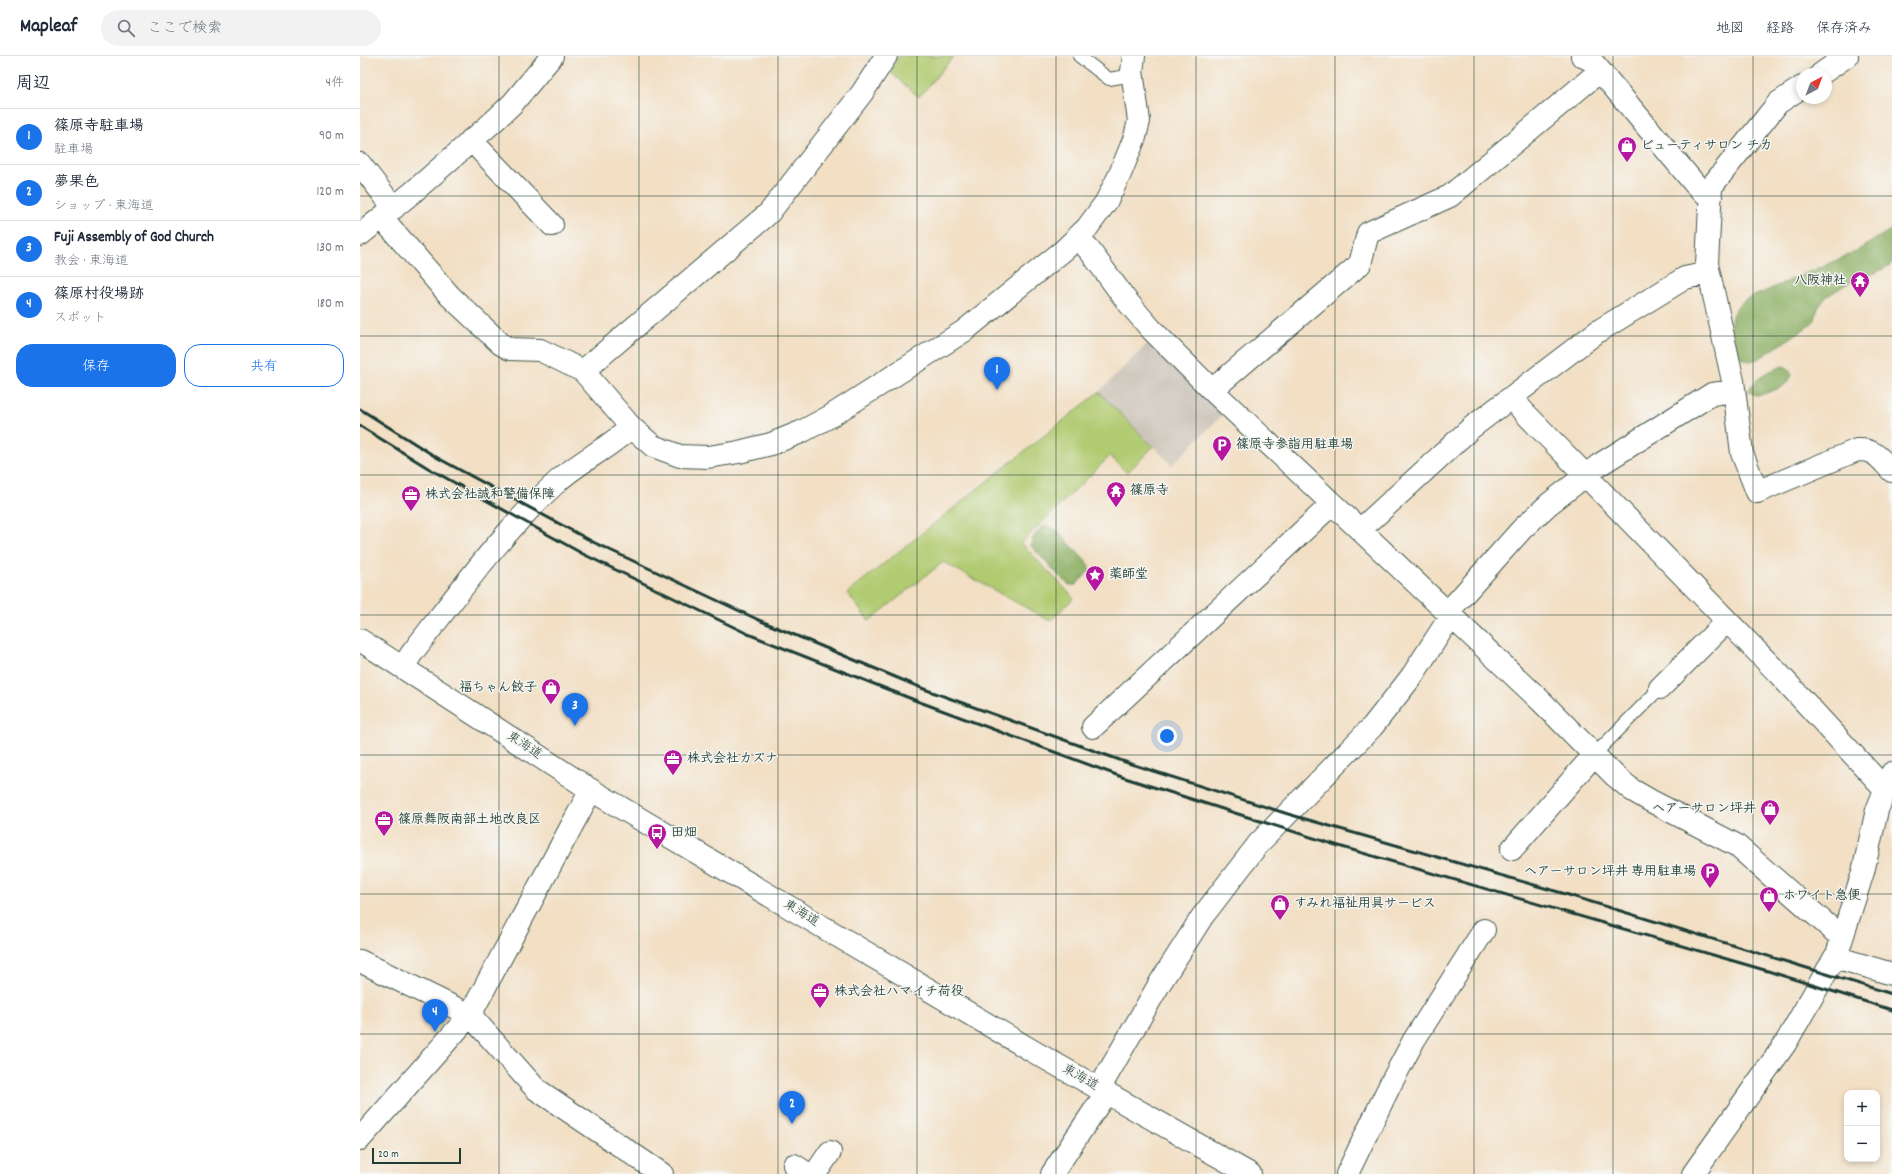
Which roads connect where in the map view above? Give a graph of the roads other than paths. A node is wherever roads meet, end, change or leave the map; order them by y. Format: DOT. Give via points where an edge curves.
graph roads {
  1 [pos="552,56"];
  2 [pos="886,56"];
  3 [pos="1080,56"];
  4 [pos="1582,56"];
  5 [pos="1847,56"];
  6 [pos="1133,65"];
  7 [pos="1830,68"];
  8 [pos="1600,71"];
  9 [pos="1796,91"];
  10 [pos="471,140"];
  11 [pos="360,164"];
  12 [pos="1711,197"];
  13 [pos="388,213"];
  14 [pos="552,225"];
  15 [pos="360,235"];
  16 [pos="1077,237"];
  17 [pos="1708,273"];
  18 [pos="583,370"];
  19 [pos="1212,390"];
  20 [pos="1734,391"];
  21 [pos="1512,397"];
  22 [pos="631,427"];
  23 [pos="1892,472"];
  24 [pos="1585,475"];
  25 [pos="1332,504"];
  26 [pos="1360,530"];
  27 [pos="1450,615"];
  28 [pos="1727,621"];
  29 [pos="360,640"];
  30 [pos="403,667"];
  31 [pos="1660,688"];
  32 [pos="1093,727"];
  33 [pos="1594,755"];
  34 [pos="1888,781"];
  35 [pos="591,790"];
  36 [pos="1512,849"];
  37 [pos="1484,930"];
  38 [pos="1838,948"];
  39 [pos="360,962"];
  40 [pos="1892,974"];
  41 [pos="470,1015"];
  42 [pos="1102,1091"];
  43 [pos="360,1139"];
  44 [pos="830,1152"];
  45 [pos="662,1174"];
  46 [pos="815,1174"];
  47 [pos="1052,1174"];
  48 [pos="1250,1174"];
  49 [pos="1347,1174"];
  50 [pos="1693,1174"];
  1 -- 10 [label="street" via="513,103"];
  2 -- 18 [label="street" via="862,93 769,213"];
  3 -- 6 [label="lane" via="1109,79"];
  4 -- 8 [label="street" via="1591,60"];
  5 -- 7 [label="street"];
  6 -- 16 [label="street" via="1138,116 1135,137 1106,202"];
  8 -- 12 [label="street" via="1699,189"];
  8 -- 19 [label="street" via="1450,196 1368,233 1360,264"];
  9 -- 12 [label="street" via="1778,103 1711,187"];
  10 -- 13 [label="street"];
  10 -- 14 [label="street"];
  11 -- 13 [label="street"];
  12 -- 17 [label="street"];
  13 -- 15 [label="street"];
  13 -- 18 [label="street" via="450,296 501,344 510,349 540,350"];
  16 -- 19 [label="street" via="1138,315"];
  16 -- 22 [label="street" via="964,331 801,432 750,449 708,457 680,456 653,446"];
  17 -- 20 [label="street"];
  17 -- 21 [label="street" via="1685,278 1597,332"];
  18 -- 22 [label="street"];
  19 -- 25 [label="street"];
  20 -- 23 [label="street" via="1742,452 1757,492 1857,450 1867,449"];
  20 -- 24 [label="street" via="1712,394"];
  21 -- 24 [label="street"];
  21 -- 26 [label="street" via="1472,428"];
  22 -- 30 [label="street" via="620,438 558,481 506,535"];
  24 -- 27 [label="street" via="1535,516"];
  24 -- 28 [label="street"];
  25 -- 26 [label="street"];
  25 -- 32 [label="street"];
  26 -- 27 [label="street"];
  27 -- 33 [label="street"];
  27 -- 42 [label="street" via="1412,676 1372,727 1259,843 1202,917 1160,983"];
  28 -- 31 [label="street"];
  28 -- 34 [label="street"];
  29 -- 30 [label="street, 東海道"];
  30 -- 35 [label="street, 東海道"];
  31 -- 33 [label="lane"];
  33 -- 36 [label="street"];
  33 -- 38 [label="street" via="1632,790 1736,845"];
  34 -- 38 [label="street" via="1877,810 1863,872"];
  35 -- 41 [label="street"];
  35 -- 42 [label="street, 東海道"];
  37 -- 49 [label="street" via="1411,1046"];
  38 -- 40 [label="street"];
  38 -- 50 [label="street" via="1785,1044"];
  39 -- 41 [label="street"];
  41 -- 43 [label="street"];
  41 -- 45 [label="street" via="536,1089"];
  42 -- 47 [label="street"];
  42 -- 48 [label="street, 東海道"];
  44 -- 46 [label="street"];
}
